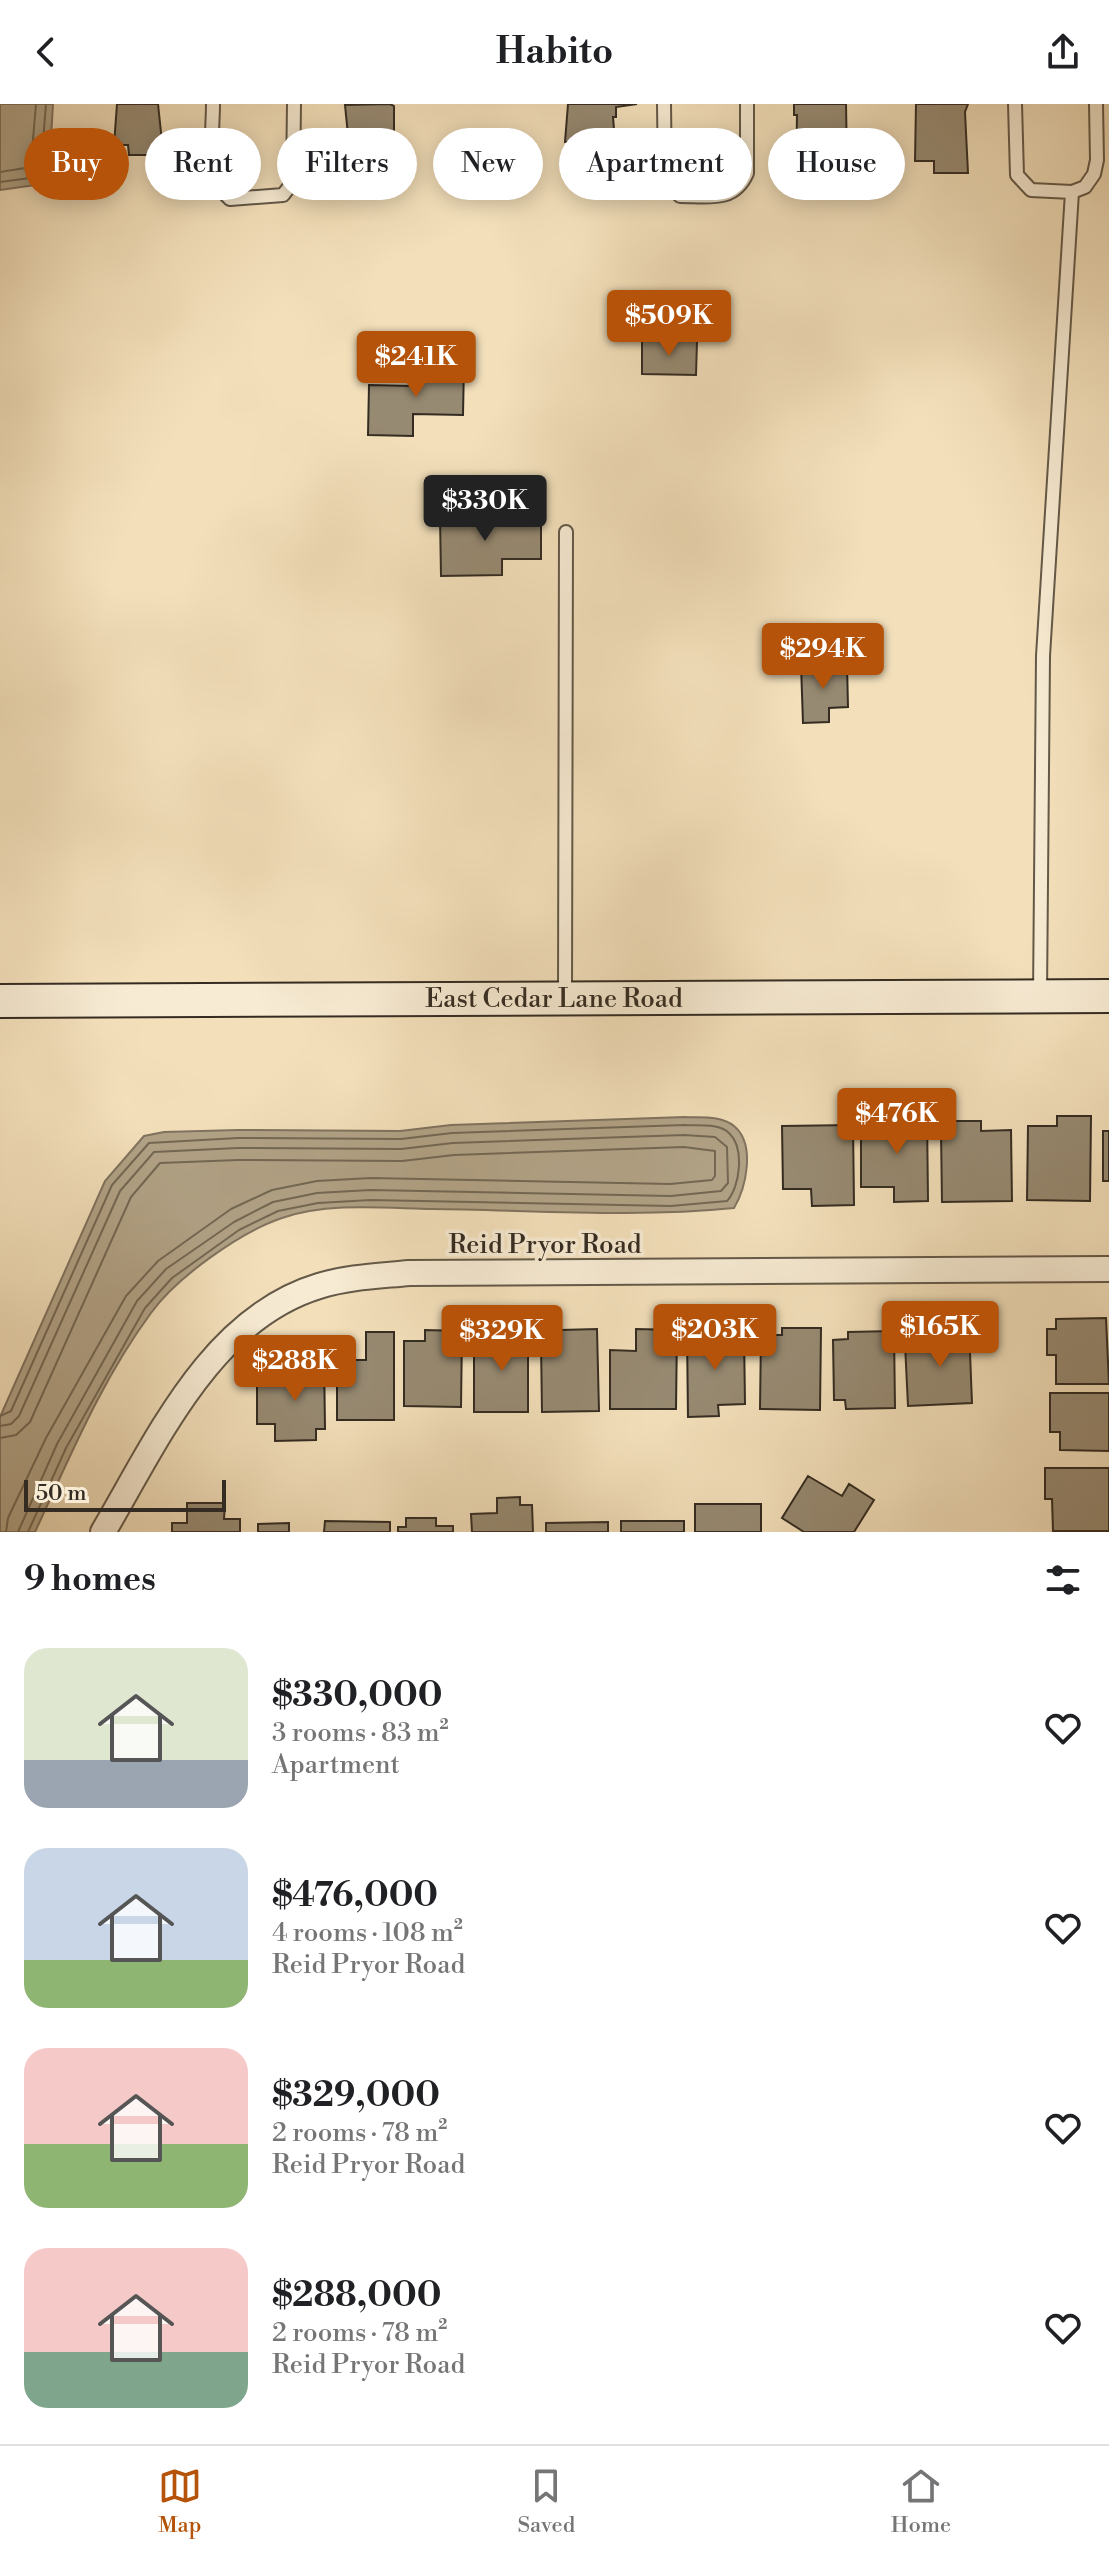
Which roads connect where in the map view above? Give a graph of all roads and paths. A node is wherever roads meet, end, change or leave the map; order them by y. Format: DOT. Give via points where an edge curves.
graph roads {
  1 [pos="213,104"];
  2 [pos="294,104"];
  3 [pos="664,104"];
  4 [pos="747,104"];
  5 [pos="1015,104"];
  6 [pos="1096,104"];
  7 [pos="1072,192"];
  8 [pos="566,532"];
  9 [pos="1040,996"];
  10 [pos="1109,996"];
  11 [pos="565,998"];
  12 [pos="0,1001"];
  13 [pos="1109,1269"];
  14 [pos="103,1532"];
  1 -- 2 [label="lane" via="214,172 220,190 230,199 283,195 293,182"];
  3 -- 4 [label="lane" via="665,179 680,196 726,196 743,183"];
  5 -- 7 [label="lane" via="1021,183 1031,190"];
  6 -- 7 [label="lane" via="1094,174 1085,187"];
  7 -- 9 [label="lane" via="1043,656"];
  8 -- 11 [label="lane"];
  9 -- 10 [label="main road, East Cedar Lane Road"];
  9 -- 11 [label="main road, East Cedar Lane Road"];
  11 -- 12 [label="main road, East Cedar Lane Road"];
  13 -- 14 [label="street, Reid Pryor Road" via="409,1273 317,1286 263,1312 207,1366"];
}
